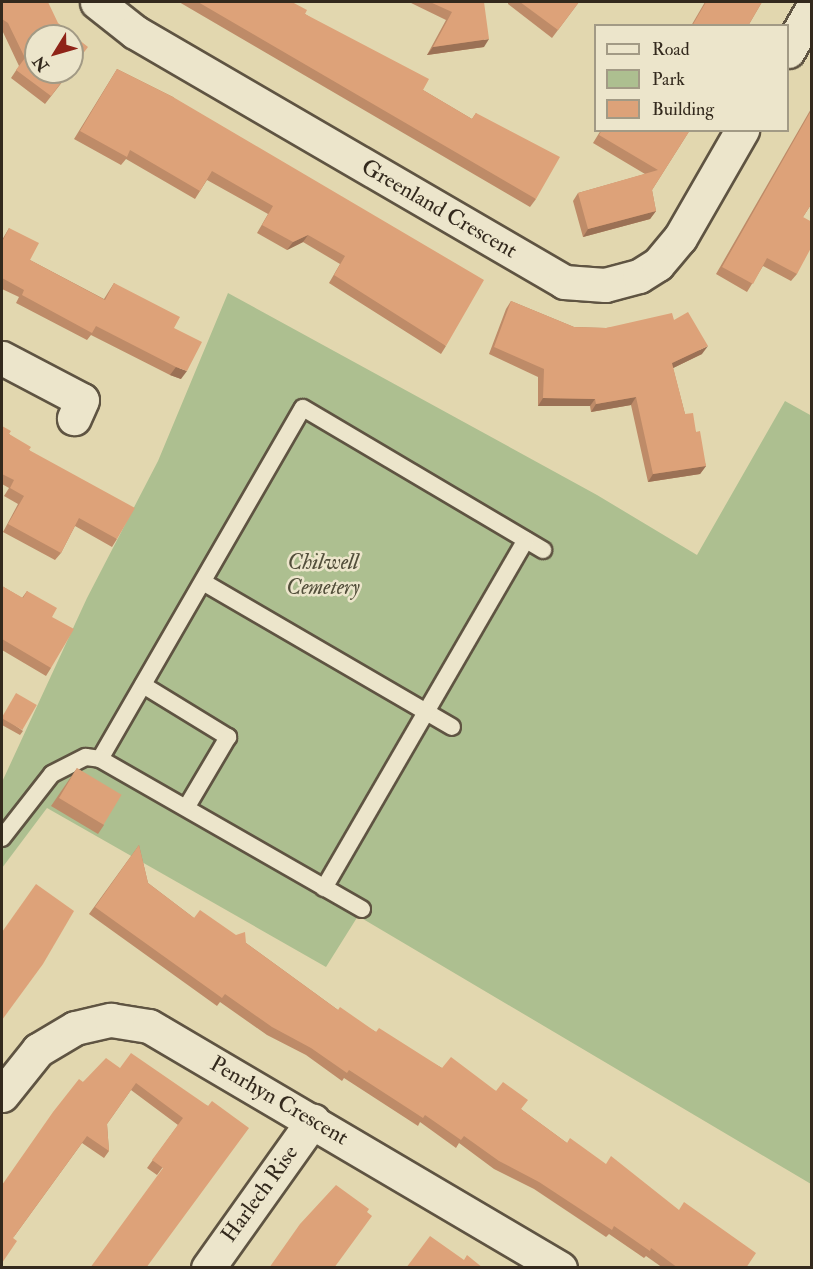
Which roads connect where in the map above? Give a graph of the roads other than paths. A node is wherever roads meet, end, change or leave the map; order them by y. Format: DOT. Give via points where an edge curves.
graph roads {
  1 [pos="97,2"];
  2 [pos="812,9"];
  3 [pos="789,49"];
  4 [pos="741,132"];
  5 [pos="2,358"];
  6 [pos="74,418"];
  7 [pos="526,540"];
  8 [pos="543,550"];
  9 [pos="202,582"];
  10 [pos="143,685"];
  11 [pos="426,712"];
  12 [pos="452,727"];
  13 [pos="100,759"];
  14 [pos="186,808"];
  15 [pos="2,838"];
  16 [pos="324,888"];
  17 [pos="362,909"];
  18 [pos="2,1095"];
  19 [pos="313,1120"];
  20 [pos="208,1268"];
  21 [pos="560,1268"];
  1 -- 4 [label="street, Greenland Crescent" via="135,32 564,282 605,285 639,276 658,264 680,238"];
  2 -- 3 [label="street"];
  5 -- 6 [label="street" via="82,400"];
  7 -- 8 [label="lane"];
  7 -- 9 [label="lane" via="303,408"];
  7 -- 11 [label="lane"];
  9 -- 10 [label="lane"];
  9 -- 11 [label="lane"];
  10 -- 13 [label="lane"];
  10 -- 14 [label="lane" via="228,737"];
  11 -- 12 [label="lane"];
  11 -- 16 [label="lane"];
  13 -- 14 [label="lane"];
  13 -- 15 [label="lane" via="86,757 52,774"];
  14 -- 16 [label="lane"];
  16 -- 17 [label="lane"];
  18 -- 19 [label="street, Penrhyn Crescent" via="24,1064 54,1039 75,1028 111,1020 149,1026"];
  19 -- 20 [label="street, Harlech Rise"];
  19 -- 21 [label="street, Penrhyn Crescent"];
}
